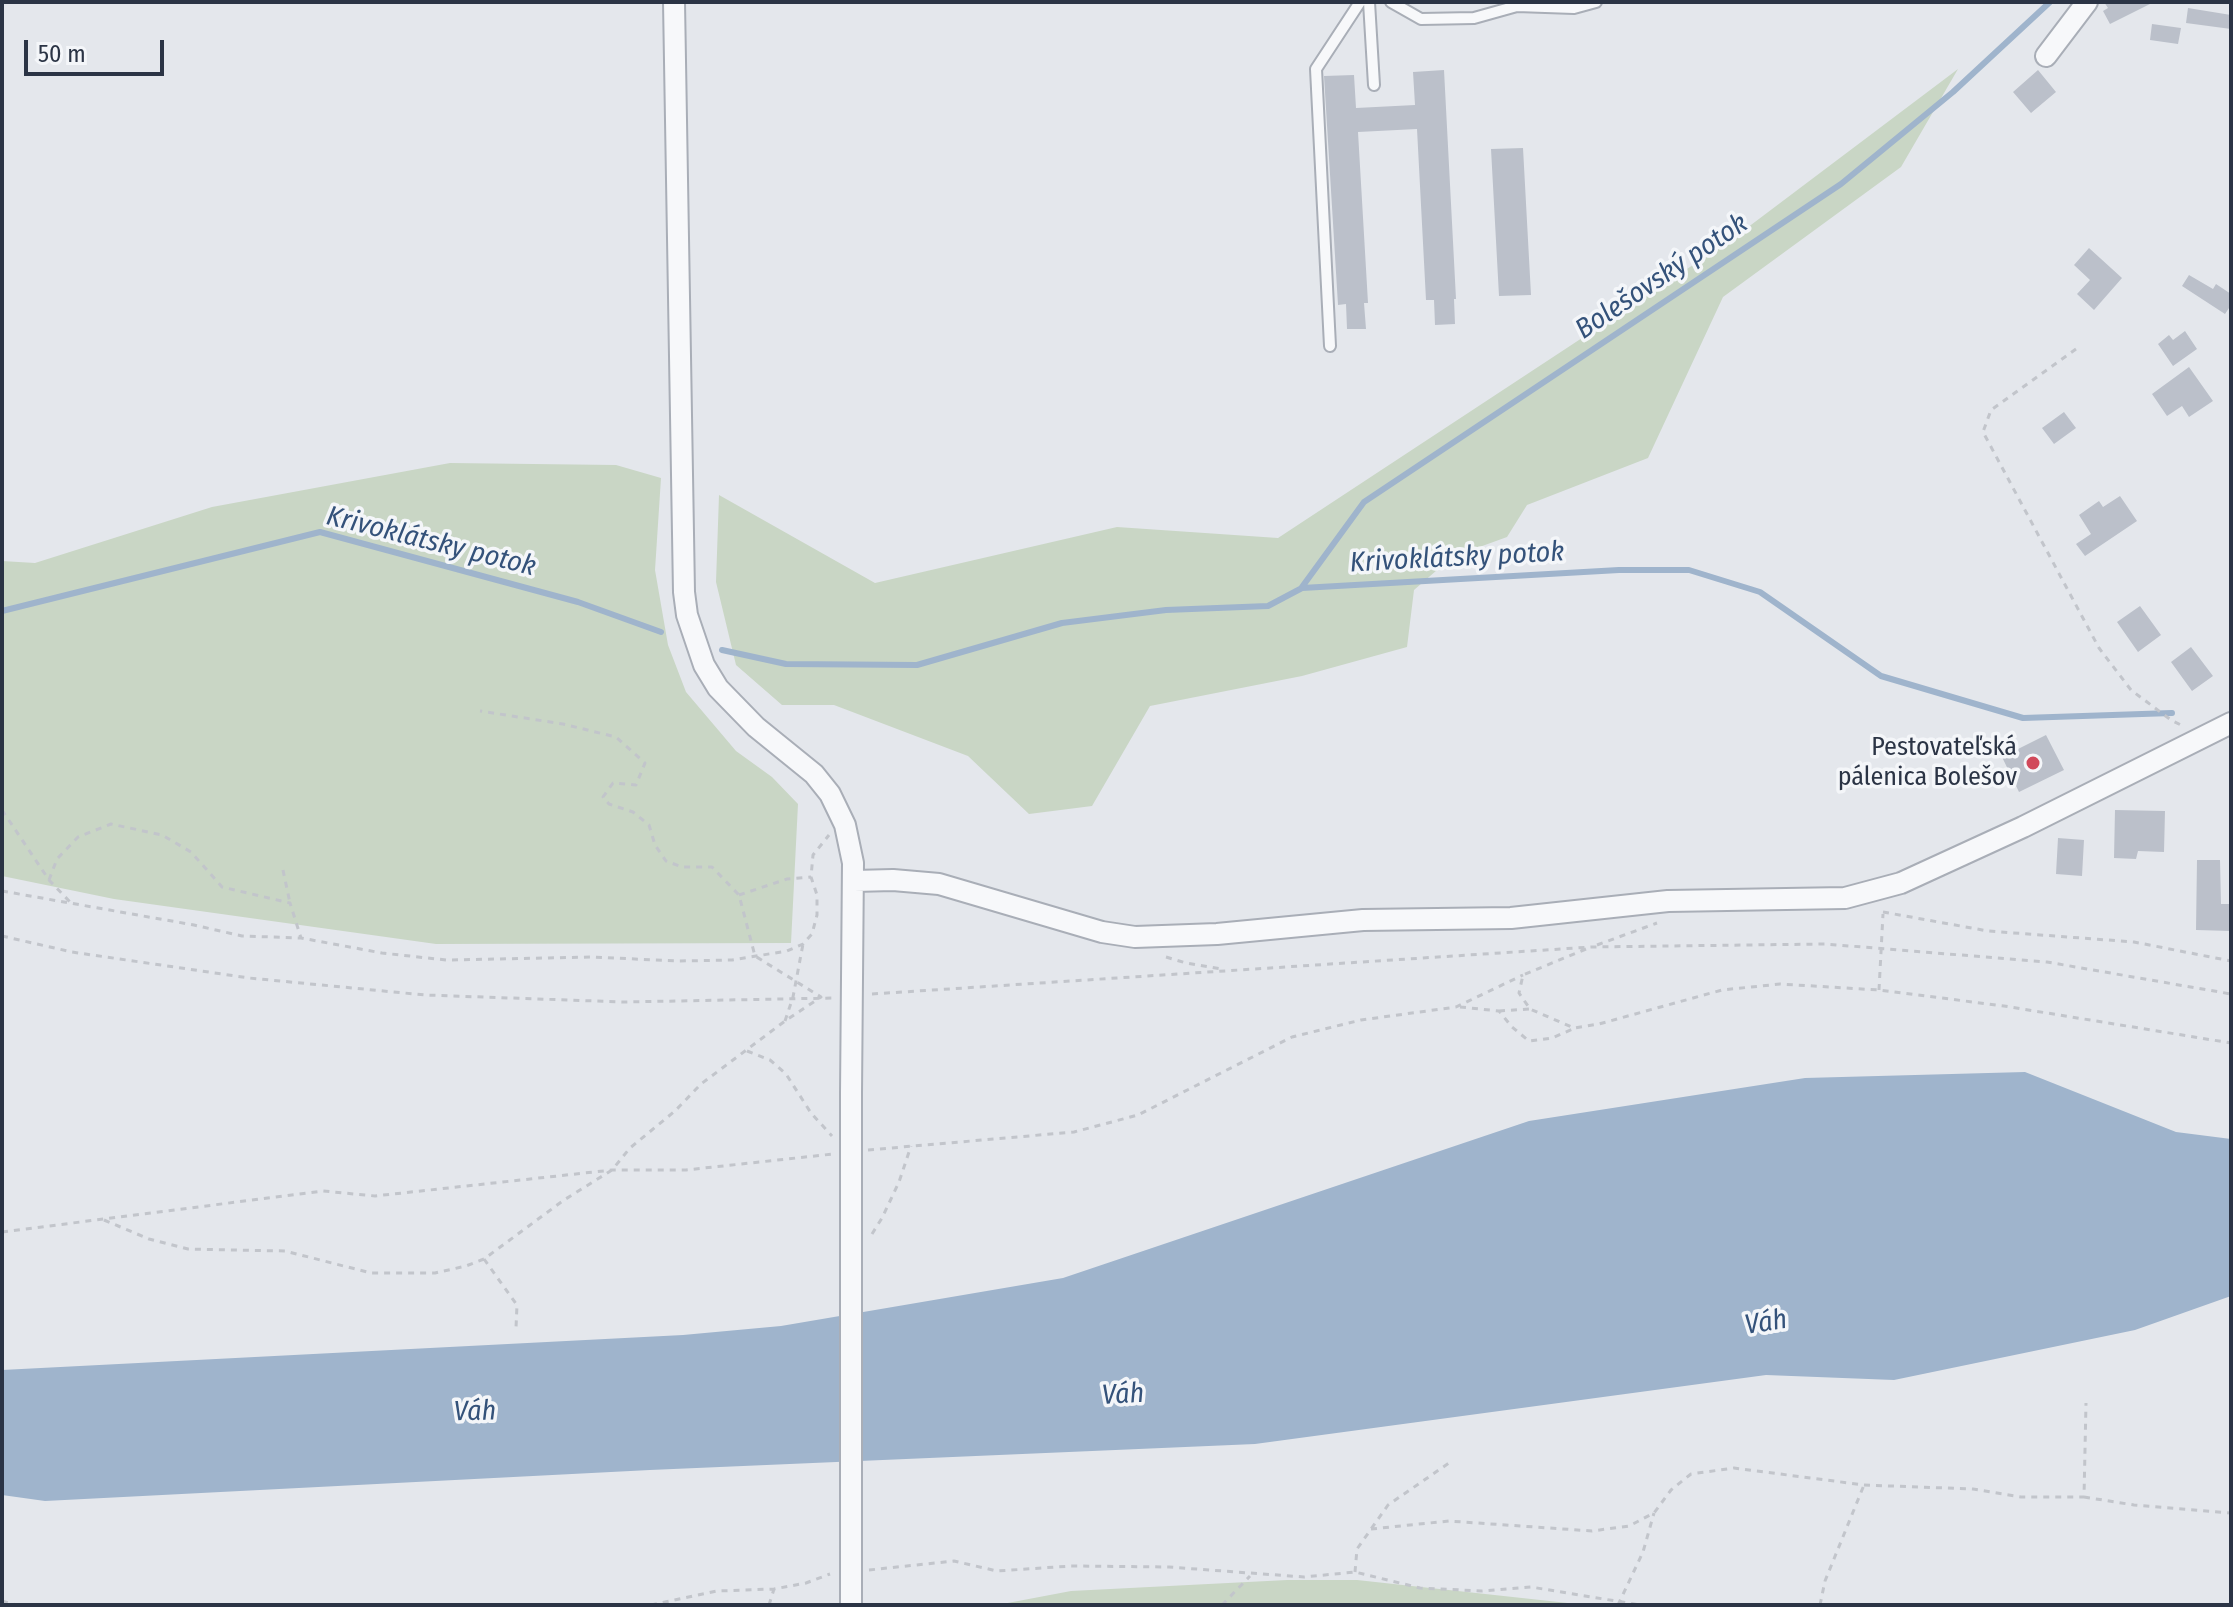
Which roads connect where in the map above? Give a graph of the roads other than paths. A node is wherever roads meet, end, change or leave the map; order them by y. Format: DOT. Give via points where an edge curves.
graph roads {
  1 [pos="674,2"];
  2 [pos="1360,2"];
  3 [pos="1369,2"];
  4 [pos="1391,2"];
  5 [pos="1596,2"];
  6 [pos="2087,2"];
  7 [pos="2046,56"];
  8 [pos="1374,85"];
  9 [pos="1330,346"];
  10 [pos="2231,723"];
  11 [pos="854,881"];
  12 [pos="851,1605"];
  1 -- 11 [label="street" via="687,615 699,654 718,688 830,794 845,825"];
  2 -- 9 [label="lane" via="1316,69"];
  3 -- 8 [label="lane"];
  4 -- 5 [label="lane" via="1421,19 1474,18 1517,6 1574,8"];
  6 -- 7 [label="street"];
  10 -- 11 [label="street" via="1901,883 1845,898 1668,901 1511,918 1363,920 1135,937 939,884"];
  11 -- 12 [label="street, bridge"];
}
